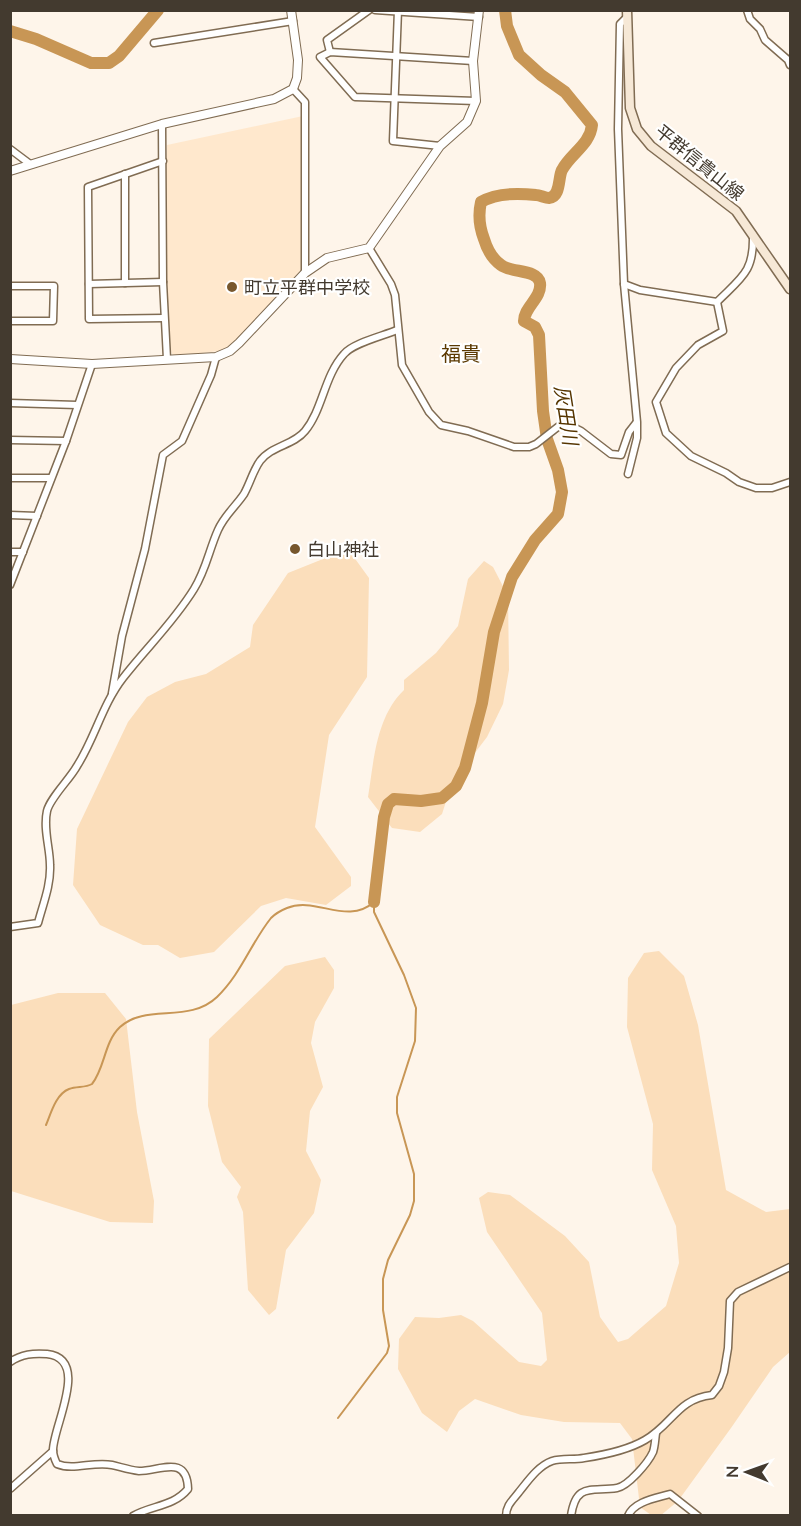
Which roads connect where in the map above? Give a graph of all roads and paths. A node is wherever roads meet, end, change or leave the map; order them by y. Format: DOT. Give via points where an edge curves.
graph roads {
  1 [pos="291,10"];
  2 [pos="369,10"];
  3 [pos="375,10"];
  4 [pos="747,10"];
  5 [pos="398,11"];
  6 [pos="479,14"];
  7 [pos="627,14"];
  8 [pos="293,21"];
  9 [pos="154,43"];
  10 [pos="330,52"];
  11 [pos="396,56"];
  12 [pos="473,61"];
  13 [pos="790,65"];
  14 [pos="293,88"];
  15 [pos="394,100"];
  16 [pos="476,101"];
  17 [pos="162,124"];
  18 [pos="440,146"];
  19 [pos="10,149"];
  20 [pos="163,161"];
  21 [pos="30,164"];
  22 [pos="10,171"];
  23 [pos="125,174"];
  24 [pos="753,234"];
  25 [pos="369,248"];
  26 [pos="305,273"];
  27 [pos="163,282"];
  28 [pos="125,283"];
  29 [pos="624,284"];
  30 [pos="89,285"];
  31 [pos="10,286"];
  32 [pos="790,289"];
  33 [pos="717,302"];
  34 [pos="164,318"];
  35 [pos="10,321"];
  36 [pos="397,330"];
  37 [pos="216,357"];
  38 [pos="10,359"];
  39 [pos="167,359"];
  40 [pos="92,364"];
  41 [pos="10,403"];
  42 [pos="77,405"];
  43 [pos="637,423"];
  44 [pos="10,440"];
  45 [pos="66,441"];
  46 [pos="628,474"];
  47 [pos="10,477"];
  48 [pos="51,478"];
  49 [pos="790,482"];
  50 [pos="10,515"];
  51 [pos="37,516"];
  52 [pos="10,552"];
  53 [pos="23,552"];
  54 [pos="10,585"];
  55 [pos="112,697"];
  56 [pos="10,927"];
  57 [pos="790,1267"];
  58 [pos="10,1362"];
  59 [pos="656,1433"];
  60 [pos="53,1451"];
  61 [pos="10,1489"];
  62 [pos="132,1515"];
  63 [pos="506,1515"];
  64 [pos="571,1515"];
  65 [pos="628,1515"];
  66 [pos="698,1515"];
  1 -- 8 [label="street"];
  2 -- 10 [label="street" via="327,40"];
  3 -- 5 [label="street"];
  4 -- 13 [label="street" via="765,40"];
  5 -- 6 [label="street"];
  5 -- 11 [label="street"];
  6 -- 12 [label="street"];
  7 -- 24 [label="main road, 平群信貴山線" via="630,108 637,129 651,146 736,211"];
  7 -- 29 [label="street" via="621,24 618,98"];
  8 -- 9 [label="street"];
  8 -- 14 [label="street" via="298,60"];
  10 -- 11 [label="street"];
  10 -- 15 [label="street" via="320,57 355,97"];
  11 -- 12 [label="street"];
  11 -- 15 [label="street"];
  12 -- 16 [label="street"];
  14 -- 17 [label="street" via="274,99"];
  14 -- 26 [label="street" via="304,102"];
  15 -- 16 [label="street"];
  15 -- 18 [label="street" via="393,141"];
  16 -- 18 [label="street" via="467,122"];
  17 -- 20 [label="street"];
  17 -- 21 [label="street"];
  18 -- 25 [label="street"];
  19 -- 21 [label="street"];
  20 -- 23 [label="street"];
  20 -- 27 [label="street"];
  21 -- 22 [label="street"];
  23 -- 28 [label="street"];
  23 -- 30 [label="street" via="88,187"];
  24 -- 32 [label="main road, 平群信貴山線"];
  24 -- 33 [label="street" via="747,272"];
  25 -- 26 [label="street" via="327,258"];
  25 -- 36 [label="street" via="395,295"];
  26 -- 37 [label="street" via="239,343"];
  27 -- 28 [label="street"];
  27 -- 34 [label="street"];
  28 -- 30 [label="street"];
  29 -- 33 [label="street"];
  29 -- 43 [label="street"];
  30 -- 34 [label="street" via="89,319"];
  31 -- 35 [label="street" via="54,286 53,321"];
  33 -- 49 [label="street" via="723,332 698,345 676,368 656,402 666,433 691,456 739,482 772,488"];
  34 -- 39 [label="street"];
  36 -- 43 [label="street" via="402,365 429,412 441,424 514,447 529,447 559,426 571,426 611,454 621,455 629,432"];
  36 -- 55 [label="street" via="345,352 303,433 258,463 244,494 218,530 195,587"];
  37 -- 39 [label="street"];
  37 -- 55 [label="street" via="182,441 163,455"];
  38 -- 40 [label="street"];
  39 -- 40 [label="street"];
  40 -- 42 [label="street"];
  41 -- 42 [label="street"];
  42 -- 45 [label="street"];
  43 -- 46 [label="street"];
  44 -- 45 [label="street"];
  45 -- 48 [label="street"];
  47 -- 48 [label="street"];
  48 -- 51 [label="street"];
  50 -- 51 [label="street"];
  51 -- 53 [label="street"];
  52 -- 53 [label="street"];
  53 -- 54 [label="street"];
  55 -- 56 [label="street" via="102,711 88,749 46,812 50,877 38,923"];
  57 -- 59 [label="street" via="738,1292 730,1301 728,1348 719,1386 712,1395 684,1405"];
  58 -- 60 [label="street" via="27,1354 47,1354 64,1362 67,1368 66,1397"];
  59 -- 63 [label="street" via="631,1447 545,1465 510,1503"];
  59 -- 64 [label="street" via="652,1454 634,1478 619,1488 582,1492"];
  60 -- 61 [label="street"];
  60 -- 62 [label="street" via="57,1464 62,1466 111,1464 145,1471 169,1466 184,1472 188,1489 183,1496"];
  65 -- 66 [label="street" via="638,1505 670,1494"];
}
